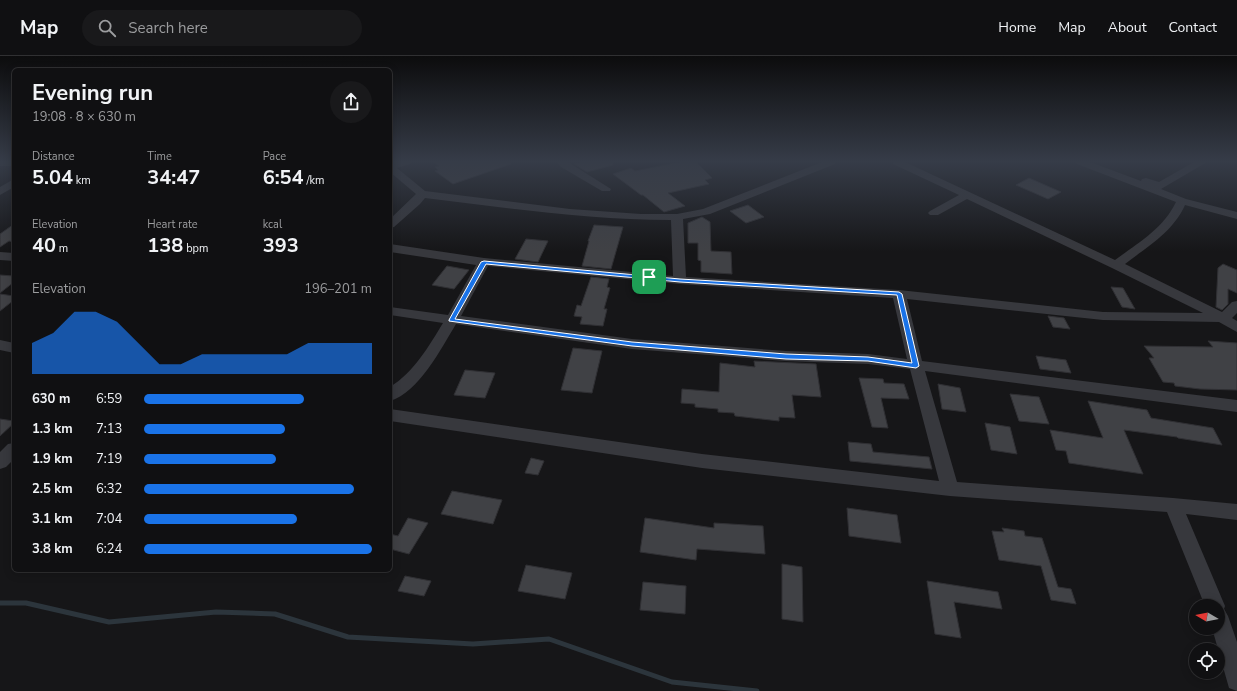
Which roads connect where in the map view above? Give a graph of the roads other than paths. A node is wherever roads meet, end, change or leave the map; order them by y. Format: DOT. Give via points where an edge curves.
graph roads {
  1 [pos="419,192"];
  2 [pos="757,192"];
  3 [pos="960,192"];
  4 [pos="1158,192"];
  5 [pos="1176,192"];
  6 [pos="422,194"];
  7 [pos="0,195"];
  8 [pos="967,195"];
  9 [pos="12,197"];
  10 [pos="1182,201"];
  11 [pos="1221,204"];
  12 [pos="934,213"];
  13 [pos="1237,216"];
  14 [pos="677,217"];
  15 [pos="392,223"];
  16 [pos="392,248"];
  17 [pos="0,256"];
  18 [pos="12,257"];
  19 [pos="484,262"];
  20 [pos="1116,265"];
  21 [pos="680,280"];
  22 [pos="899,294"];
  23 [pos="1237,305"];
  24 [pos="392,311"];
  25 [pos="1222,318"];
  26 [pos="452,320"];
  27 [pos="1237,327"];
  28 [pos="0,345"];
  29 [pos="12,348"];
  30 [pos="916,366"];
  31 [pos="392,394"];
  32 [pos="1237,406"];
  33 [pos="392,415"];
  34 [pos="12,450"];
  35 [pos="0,462"];
  36 [pos="950,489"];
  37 [pos="1173,505"];
  38 [pos="1237,512"];
  39 [pos="1213,599"];
  40 [pos="1224,635"];
  41 [pos="1237,680"];
  1 -- 6 [label="street"];
  2 -- 14 [label="street" via="706,212"];
  3 -- 8 [label="street"];
  4 -- 10 [label="street"];
  5 -- 11 [label="street"];
  6 -- 14 [label="street" via="570,212"];
  6 -- 15 [label="street"];
  7 -- 9 [label="street"];
  8 -- 12 [label="street"];
  8 -- 20 [label="street"];
  10 -- 13 [label="street"];
  10 -- 20 [label="street" via="1170,223"];
  14 -- 21 [label="street"];
  16 -- 19 [label="street"];
  17 -- 18 [label="street"];
  19 -- 21 [label="street"];
  19 -- 26 [label="street"];
  20 -- 25 [label="street"];
  21 -- 22 [label="street"];
  22 -- 25 [label="street" via="1103,316"];
  22 -- 30 [label="street"];
  23 -- 25 [label="street"];
  24 -- 26 [label="street"];
  25 -- 27 [label="street"];
  26 -- 30 [label="street" via="632,344 786,356 868,359"];
  26 -- 31 [label="street" via="413,377"];
  28 -- 29 [label="street"];
  30 -- 32 [label="street"];
  30 -- 36 [label="street"];
  33 -- 36 [label="street" via="702,461"];
  34 -- 35 [label="street"];
  36 -- 37 [label="street"];
  37 -- 38 [label="street"];
  37 -- 39 [label="street"];
  40 -- 41 [label="street"];
}
